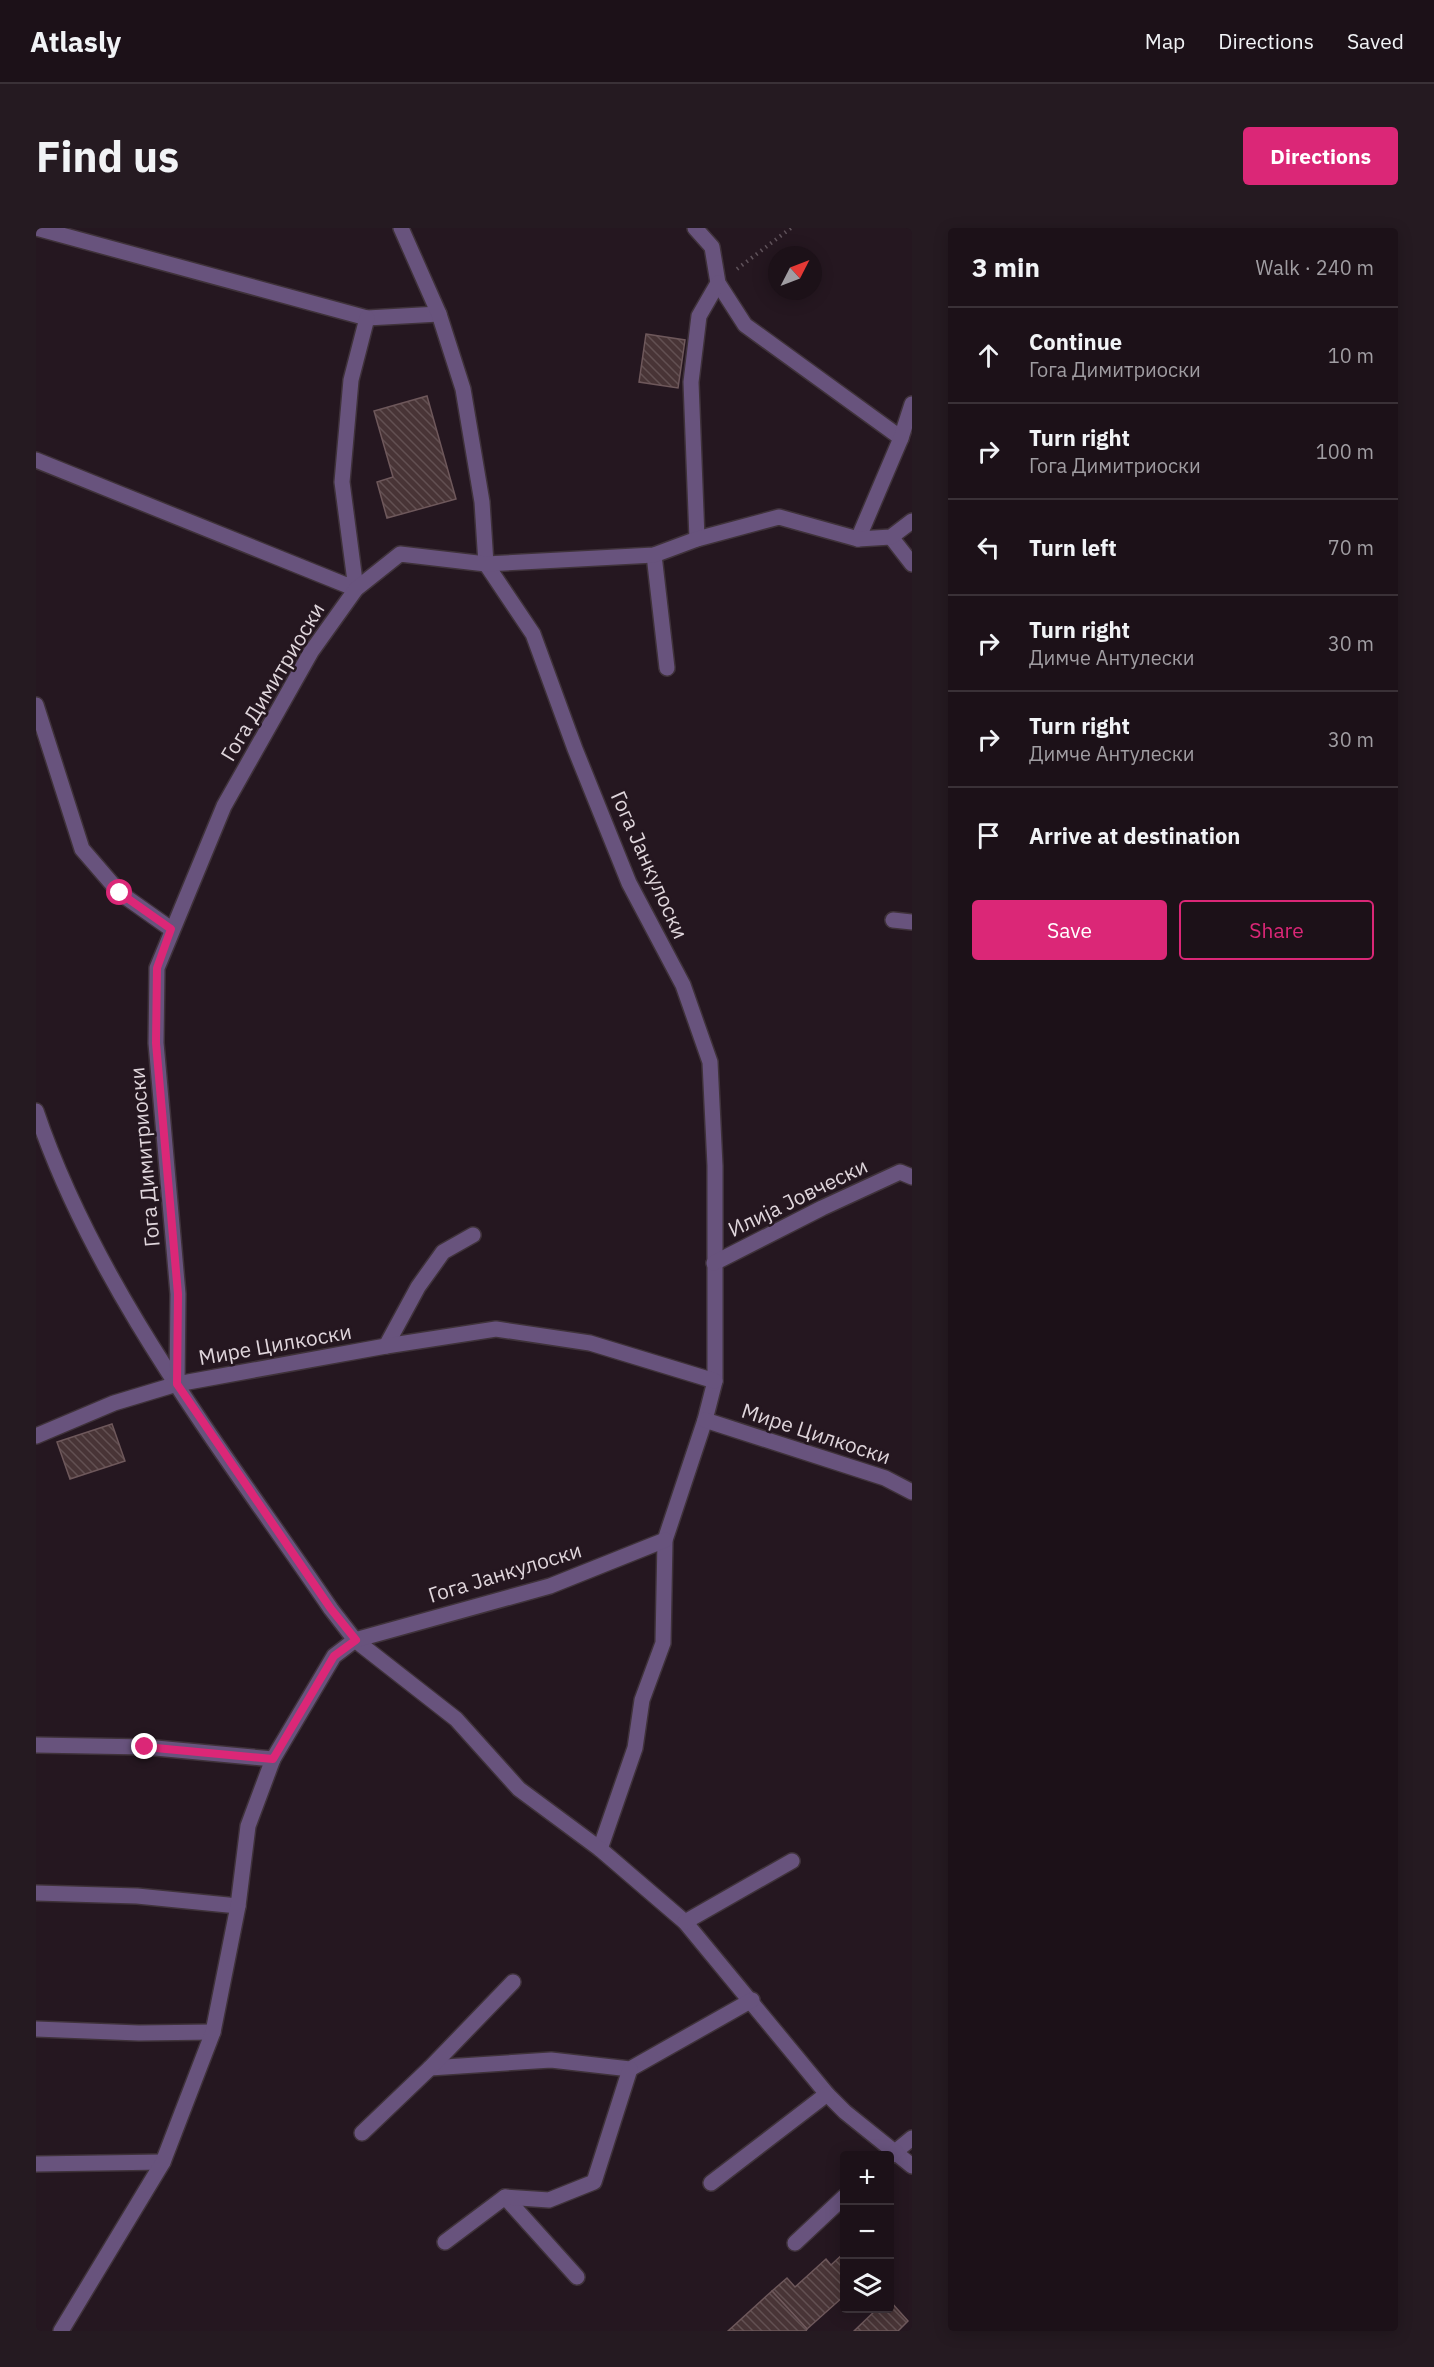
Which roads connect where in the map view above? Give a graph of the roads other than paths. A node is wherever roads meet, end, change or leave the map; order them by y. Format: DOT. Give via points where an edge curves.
graph roads {
  1 [pos="36,228"];
  2 [pos="402,228"];
  3 [pos="695,228"];
  4 [pos="718,283"];
  5 [pos="439,314"];
  6 [pos="367,318"];
  7 [pos="912,404"];
  8 [pos="901,438"];
  9 [pos="36,460"];
  10 [pos="912,521"];
  11 [pos="891,537"];
  12 [pos="858,538"];
  13 [pos="697,539"];
  14 [pos="654,555"];
  15 [pos="486,564"];
  16 [pos="912,564"];
  17 [pos="356,589"];
  18 [pos="667,668"];
  19 [pos="36,705"];
  20 [pos="893,920"];
  21 [pos="912,922"];
  22 [pos="171,929"];
  23 [pos="36,1111"];
  24 [pos="40,1138"];
  25 [pos="912,1161"];
  26 [pos="906,1174"];
  27 [pos="473,1235"];
  28 [pos="714,1263"];
  29 [pos="386,1346"];
  30 [pos="715,1381"];
  31 [pos="177,1384"];
  32 [pos="705,1420"];
  33 [pos="36,1436"];
  34 [pos="912,1492"];
  35 [pos="664,1540"];
  36 [pos="356,1640"];
  37 [pos="36,1745"];
  38 [pos="273,1759"];
  39 [pos="600,1850"];
  40 [pos="792,1861"];
  41 [pos="36,1893"];
  42 [pos="238,1906"];
  43 [pos="686,1922"];
  44 [pos="513,1982"];
  45 [pos="752,2000"];
  46 [pos="36,2029"];
  47 [pos="213,2032"];
  48 [pos="430,2068"];
  49 [pos="630,2069"];
  50 [pos="827,2094"];
  51 [pos="362,2133"];
  52 [pos="912,2138"];
  53 [pos="888,2151"];
  54 [pos="894,2152"];
  55 [pos="894,2156"];
  56 [pos="164,2162"];
  57 [pos="36,2164"];
  58 [pos="912,2166"];
  59 [pos="711,2182"];
  60 [pos="505,2197"];
  61 [pos="840,2201"];
  62 [pos="445,2242"];
  63 [pos="795,2243"];
  64 [pos="577,2277"];
  65 [pos="61,2331"];
  1 -- 6 [label="street"];
  2 -- 5 [label="street"];
  3 -- 4 [label="street" via="712,247"];
  4 -- 8 [label="street" via="745,325"];
  4 -- 13 [label="street" via="699,316 691,382"];
  5 -- 6 [label="street"];
  5 -- 15 [label="street" via="463,389 482,502"];
  6 -- 17 [label="street" via="351,380 342,482"];
  7 -- 8 [label="street"];
  8 -- 12 [label="street"];
  9 -- 17 [label="street, Гога Димитриоски"];
  10 -- 11 [label="street"];
  11 -- 12 [label="street, Гога Димитриоски"];
  11 -- 16 [label="street"];
  12 -- 13 [label="street, Гога Димитриоски" via="779,518"];
  13 -- 14 [label="street, Гога Димитриоски"];
  14 -- 15 [label="street, Гога Димитриоски"];
  14 -- 18 [label="street"];
  15 -- 17 [label="street, Гога Димитриоски" via="400,554"];
  15 -- 28 [label="street, Гога Јанкулоски" via="533,634 629,883 682,985 710,1062"];
  17 -- 22 [label="street, Гога Димитриоски" via="311,652 224,806"];
  19 -- 22 [label="street" via="82,849 120,893"];
  20 -- 21 [label="street"];
  22 -- 31 [label="street, Гога Димитриоски" via="157,968 156,1043 178,1294"];
  23 -- 24 [label="street"];
  24 -- 31 [label="street" via="106,1269"];
  25 -- 26 [label="street, Илија Јовчески"];
  26 -- 28 [label="street, Илија Јовчески" via="822,1208"];
  27 -- 29 [label="street" via="443,1252 418,1287"];
  28 -- 30 [label="street, Гога Јанкулоски"];
  29 -- 30 [label="street, Мире Цилкоски" via="496,1329 591,1343"];
  29 -- 31 [label="street, Мире Цилкоски"];
  30 -- 32 [label="street, Гога Јанкулоски"];
  31 -- 33 [label="street, Мире Цилкоски" via="114,1404"];
  31 -- 36 [label="street"];
  32 -- 34 [label="street, Мире Цилкоски" via="885,1478"];
  32 -- 35 [label="street, Гога Јанкулоски"];
  35 -- 36 [label="street, Гога Јанкулоски" via="550,1586"];
  35 -- 39 [label="street, Гога Јанкулоски" via="663,1643 642,1700 635,1748"];
  36 -- 38 [label="street" via="334,1656"];
  36 -- 39 [label="street" via="456,1719 519,1789"];
  37 -- 38 [label="street" via="145,1747"];
  38 -- 42 [label="street" via="248,1826"];
  39 -- 43 [label="street"];
  40 -- 43 [label="street"];
  41 -- 42 [label="street" via="137,1896"];
  42 -- 47 [label="street"];
  43 -- 45 [label="street"];
  44 -- 48 [label="street"];
  45 -- 49 [label="street"];
  45 -- 50 [label="street"];
  46 -- 47 [label="street"];
  47 -- 56 [label="street"];
  48 -- 49 [label="street" via="551,2060"];
  48 -- 51 [label="street"];
  49 -- 60 [label="street" via="594,2182 549,2200"];
  50 -- 53 [label="street"];
  50 -- 59 [label="street"];
  52 -- 54 [label="street"];
  55 -- 58 [label="street"];
  56 -- 57 [label="street"];
  56 -- 65 [label="street"];
  60 -- 62 [label="street"];
  60 -- 64 [label="street"];
  61 -- 63 [label="street"];
}
